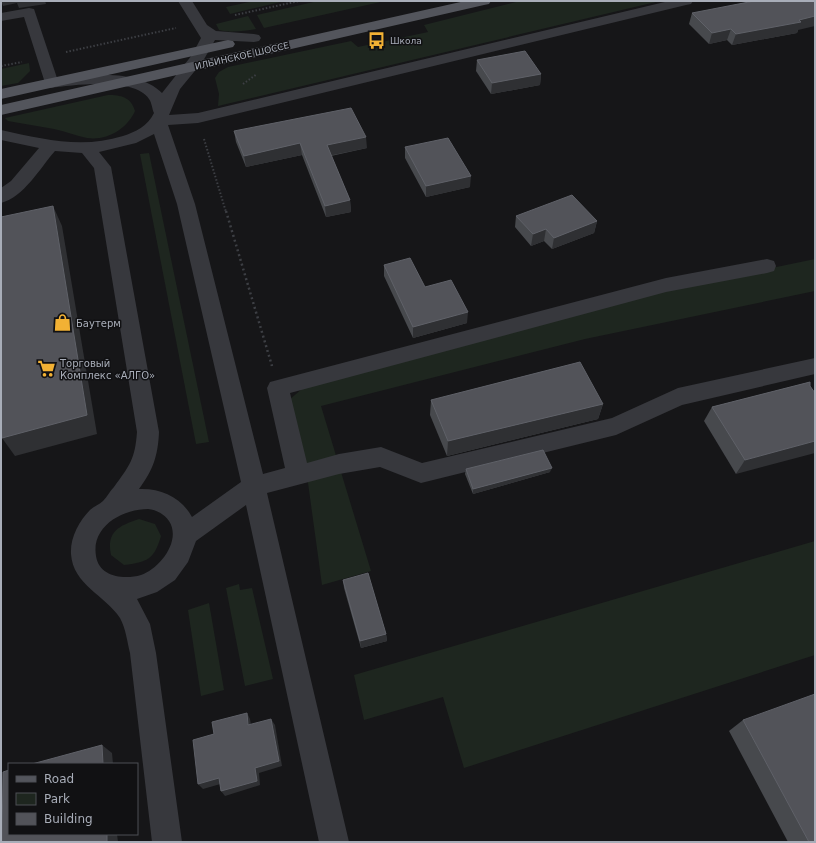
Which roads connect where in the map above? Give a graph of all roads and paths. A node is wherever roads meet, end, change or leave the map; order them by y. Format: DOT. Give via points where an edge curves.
graph roads {
  1 [pos="186,1"];
  2 [pos="299,1"];
  3 [pos="423,1"];
  4 [pos="484,1"];
  5 [pos="686,1"];
  6 [pos="407,4"];
  7 [pos="235,15"];
  8 [pos="1,17"];
  9 [pos="182,27"];
  10 [pos="200,27"];
  11 [pos="270,35"];
  12 [pos="254,38"];
  13 [pos="204,49"];
  14 [pos="170,56"];
  15 [pos="43,57"];
  16 [pos="220,61"];
  17 [pos="1,66"];
  18 [pos="189,68"];
  19 [pos="127,82"];
  20 [pos="52,83"];
  21 [pos="171,92"];
  22 [pos="1,94"];
  23 [pos="1,110"];
  24 [pos="160,117"];
  25 [pos="198,118"];
  26 [pos="1,135"];
  27 [pos="50,146"];
  28 [pos="87,148"];
  29 [pos="1,197"];
  30 [pos="767,266"];
  31 [pos="815,366"];
  32 [pos="278,388"];
  33 [pos="298,474"];
  34 [pos="254,486"];
  35 [pos="112,507"];
  36 [pos="185,534"];
  37 [pos="108,587"];
  38 [pos="167,842"];
  39 [pos="334,842"];
  1 -- 10 [label="street"];
  2 -- 7 [label="path"];
  3 -- 6 [label="main road"];
  4 -- 16 [label="main road, ИЛЬИНСКОЕ ШОССЕ"];
  5 -- 25 [label="street"];
  8 -- 15 [label="street" via="29,12"];
  9 -- 15 [label="path"];
  10 -- 12 [label="street" via="212,35"];
  10 -- 13 [label="street" via="208,38"];
  10 -- 14 [label="street" via="195,41"];
  11 -- 12 [label="main road, ИЛЬИНСКОЕ ШОССЕ"];
  12 -- 13 [label="main road, ИЛЬИНСКОЕ ШОССЕ"];
  13 -- 14 [label="main road, ИЛЬИНСКОЕ ШОССЕ"];
  13 -- 18 [label="street"];
  14 -- 20 [label="main road, ИЛЬИНСКОЕ ШОССЕ"];
  15 -- 17 [label="path"];
  15 -- 20 [label="street"];
  16 -- 18 [label="main road, ИЛЬИНСКОЕ ШОССЕ"];
  16 -- 21 [label="street" via="186,78"];
  18 -- 19 [label="main road, ИЛЬИНСКОЕ ШОССЕ"];
  18 -- 21 [label="street"];
  19 -- 20 [label="street" via="104,79"];
  19 -- 23 [label="main road, ИЛЬИНСКОЕ ШОССЕ"];
  19 -- 24 [label="street" via="144,87 155,95"];
  20 -- 22 [label="main road, ИЛЬИНСКОЕ ШОССЕ"];
  21 -- 24 [label="street"];
  24 -- 25 [label="street"];
  24 -- 28 [label="street" via="149,130 136,137"];
  24 -- 34 [label="street" via="186,204"];
  25 -- 32 [label="path"];
  26 -- 27 [label="street"];
  27 -- 28 [label="street"];
  27 -- 29 [label="street" via="17,185"];
  28 -- 35 [label="street" via="102,167 148,432 147,450 141,468"];
  30 -- 32 [label="street" via="666,285"];
  31 -- 33 [label="street" via="678,397 616,426 421,473 381,457"];
  32 -- 33 [label="street"];
  33 -- 34 [label="street"];
  34 -- 36 [label="street"];
  34 -- 39 [label="street"];
  35 -- 36 [label="street" via="130,500 154,500 172,508 182,520"];
  35 -- 37 [label="street" via="99,517 88,531 83,551 83,558 94,578"];
  36 -- 37 [label="street" via="181,552 164,574 148,584 127,589"];
  37 -- 38 [label="street" via="128,608 137,624 144,660"];
}
